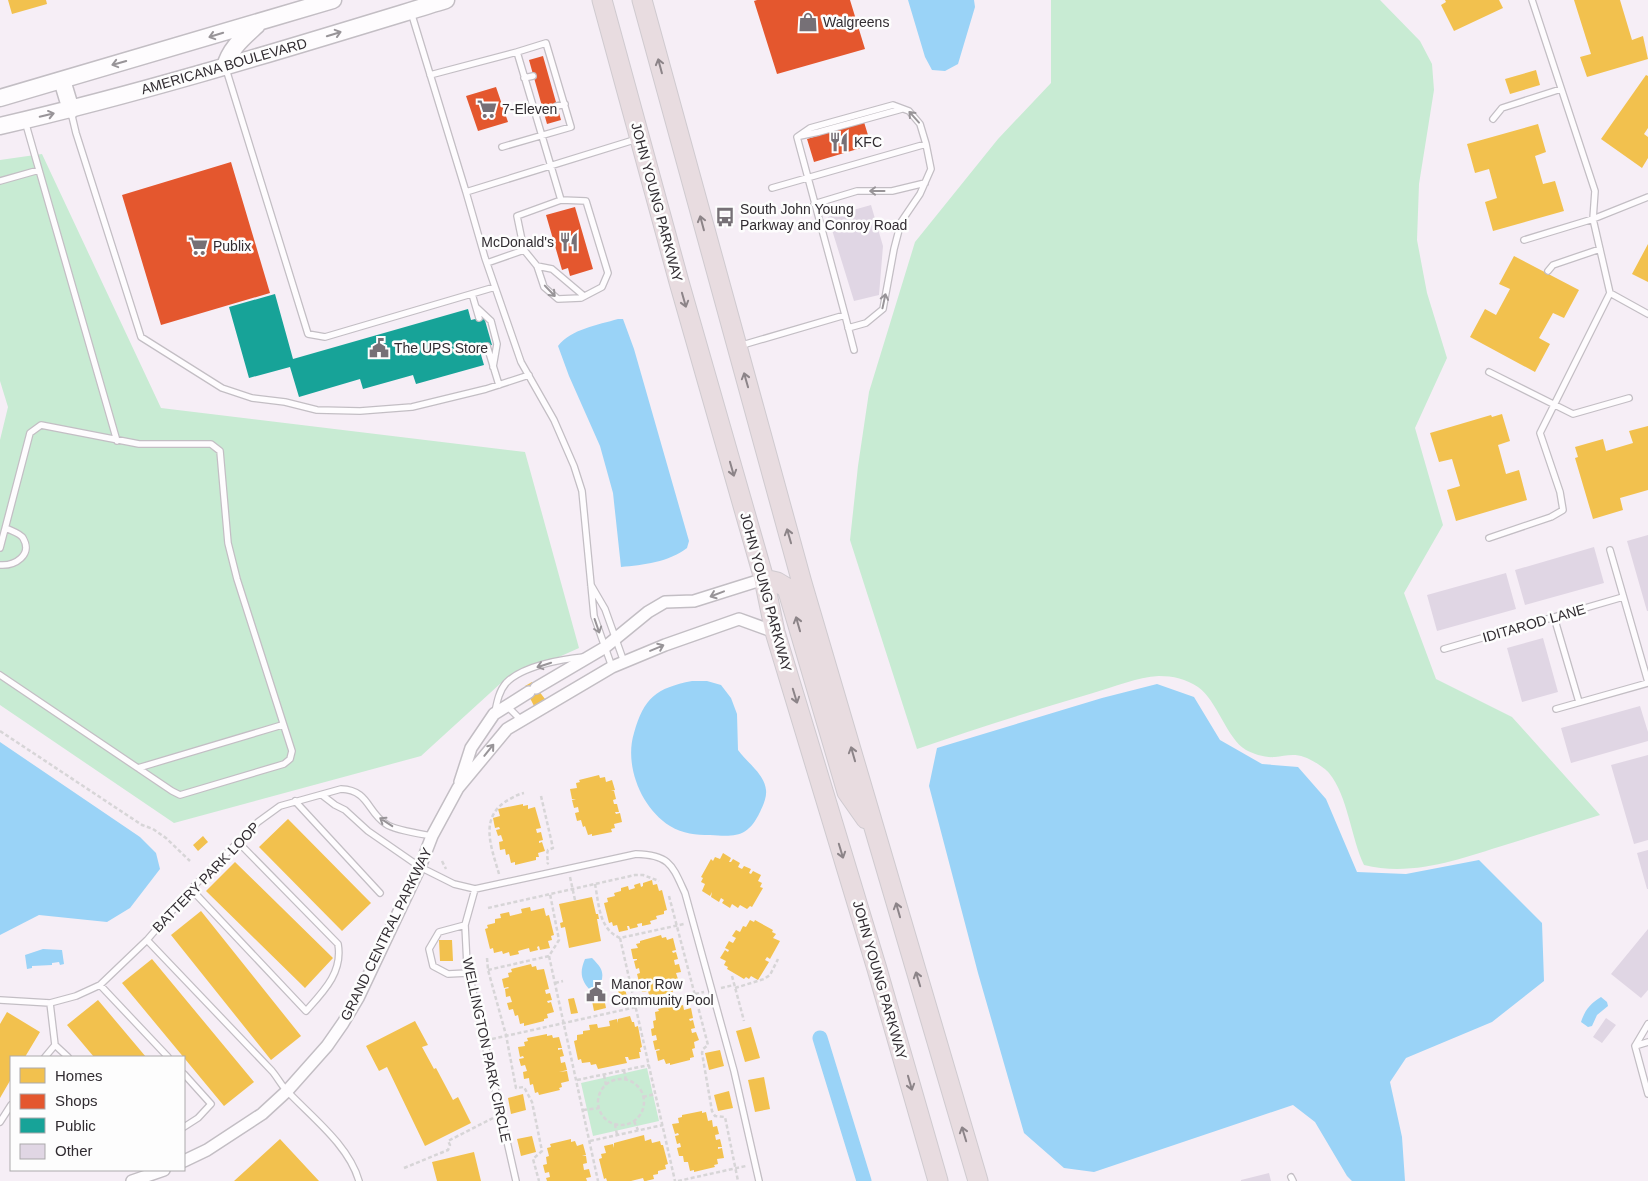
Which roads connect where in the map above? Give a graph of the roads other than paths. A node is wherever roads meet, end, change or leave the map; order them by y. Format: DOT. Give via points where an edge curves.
graph roads {
  1 [pos="333,0"];
  2 [pos="446,0"];
  3 [pos="602,0"];
  4 [pos="642,0"];
  5 [pos="1532,0"];
  6 [pos="411,11"];
  7 [pos="262,21"];
  8 [pos="517,52"];
  9 [pos="225,66"];
  10 [pos="555,70"];
  11 [pos="547,72"];
  12 [pos="430,75"];
  13 [pos="533,76"];
  14 [pos="524,78"];
  15 [pos="62,80"];
  16 [pos="559,86"];
  17 [pos="552,88"];
  18 [pos="1561,88"];
  19 [pos="538,92"];
  20 [pos="529,94"];
  21 [pos="0,98"];
  22 [pos="564,104"];
  23 [pos="557,106"];
  24 [pos="71,110"];
  25 [pos="543,110"];
  26 [pos="535,112"];
  27 [pos="1494,119"];
  28 [pos="25,120"];
  29 [pos="0,126"];
  30 [pos="541,136"];
  31 [pos="640,138"];
  32 [pos="926,144"];
  33 [pos="502,147"];
  34 [pos="550,165"];
  35 [pos="39,170"];
  36 [pos="807,177"];
  37 [pos="0,181"];
  38 [pos="925,183"];
  39 [pos="772,188"];
  40 [pos="466,192"];
  41 [pos="1648,196"];
  42 [pos="561,200"];
  43 [pos="814,204"];
  44 [pos="1593,219"];
  45 [pos="1524,240"];
  46 [pos="1600,249"];
  47 [pos="524,250"];
  48 [pos="487,263"];
  49 [pos="537,266"];
  50 [pos="1548,271"];
  51 [pos="495,287"];
  52 [pos="1610,293"];
  53 [pos="472,294"];
  54 [pos="584,296"];
  55 [pos="476,307"];
  56 [pos="1648,314"];
  57 [pos="845,315"];
  58 [pos="479,318"];
  59 [pos="848,328"];
  60 [pos="487,346"];
  61 [pos="736,346"];
  62 [pos="854,350"];
  63 [pos="493,367"];
  64 [pos="1489,372"];
  65 [pos="529,375"];
  66 [pos="499,385"];
  67 [pos="1630,398"];
  68 [pos="1554,404"];
  69 [pos="117,440"];
  70 [pos="745,513"];
  71 [pos="6,528"];
  72 [pos="1489,538"];
  73 [pos="0,547"];
  74 [pos="1610,550"];
  75 [pos="0,565"];
  76 [pos="764,579"];
  77 [pos="590,583"];
  78 [pos="802,583"];
  79 [pos="1623,596"];
  80 [pos="1554,617"];
  81 [pos="776,632"];
  82 [pos="616,638"];
  83 [pos="604,648"];
  84 [pos="1444,649"];
  85 [pos="592,656"];
  86 [pos="624,662"];
  87 [pos="612,667"];
  88 [pos="0,675"];
  89 [pos="1648,682"];
  90 [pos="1579,702"];
  91 [pos="507,706"];
  92 [pos="1556,709"];
  93 [pos="494,714"];
  94 [pos="521,720"];
  95 [pos="282,725"];
  96 [pos="138,768"];
  97 [pos="458,788"];
  98 [pos="322,795"];
  99 [pos="295,801"];
  100 [pos="875,832"];
  101 [pos="432,836"];
  102 [pos="238,842"];
  103 [pos="420,867"];
  104 [pos="191,889"];
  105 [pos="475,889"];
  106 [pos="380,893"];
  107 [pos="465,926"];
  108 [pos="147,940"];
  109 [pos="468,972"];
  110 [pos="100,985"];
  111 [pos="0,1000"];
  112 [pos="50,1003"];
  113 [pos="1648,1024"];
  114 [pos="1648,1042"];
  115 [pos="55,1045"];
  116 [pos="1635,1046"];
  117 [pos="46,1056"];
  118 [pos="67,1056"];
  119 [pos="167,1056"];
  120 [pos="185,1075"];
  121 [pos="287,1091"];
  122 [pos="1648,1094"];
  123 [pos="10,1107"];
  124 [pos="0,1122"];
  125 [pos="185,1126"];
  126 [pos="185,1161"];
  127 [pos="161,1171"];
  128 [pos="132,1181"];
  129 [pos="358,1181"];
  130 [pos="516,1181"];
  131 [pos="758,1181"];
  132 [pos="938,1181"];
  133 [pos="978,1181"];
  1 -- 7 [label="main road"];
  2 -- 6 [label="main road, AMERICANA BOULEVARD"];
  3 -- 31 [label="highway, JOHN YOUNG PARKWAY"];
  61 -- 4 [label="highway, one-way"];
  5 -- 18 [label="lane"];
  9 -- 6 [label="main road, AMERICANA BOULEVARD, one-way"];
  6 -- 12 [label="lane"];
  7 -- 9 [label="main road" via="237,42"];
  7 -- 15 [label="main road, one-way"];
  8 -- 10 [label="lane" via="546,44"];
  8 -- 12 [label="lane"];
  8 -- 14 [label="lane"];
  9 -- 24 [label="main road, AMERICANA BOULEVARD"];
  9 -- 53 [label="lane" via="308,334 325,337"];
  10 -- 11 [label="lane"];
  10 -- 16 [label="lane"];
  12 -- 40 [label="lane"];
  13 -- 14 [label="lane"];
  14 -- 20 [label="lane"];
  15 -- 21 [label="main road"];
  15 -- 24 [label="main road"];
  16 -- 17 [label="lane"];
  16 -- 22 [label="lane"];
  18 -- 27 [label="lane" via="1502,108"];
  18 -- 44 [label="lane" via="1595,191"];
  19 -- 20 [label="lane"];
  20 -- 26 [label="lane"];
  22 -- 23 [label="lane"];
  22 -- 30 [label="lane" via="571,126"];
  28 -- 24 [label="main road, AMERICANA BOULEVARD, one-way"];
  24 -- 66 [label="lane" via="141,337 222,388 252,398 317,410 412,407"];
  25 -- 26 [label="lane"];
  26 -- 30 [label="lane"];
  28 -- 29 [label="main road, AMERICANA BOULEVARD"];
  28 -- 35 [label="lane"];
  30 -- 33 [label="lane"];
  30 -- 34 [label="lane"];
  31 -- 34 [label="lane"];
  31 -- 70 [label="highway, JOHN YOUNG PARKWAY, one-way"];
  32 -- 36 [label="lane"];
  32 -- 36 [label="lane, one-way" via="920,124 908,111 893,105 810,128 797,137"];
  32 -- 38 [label="lane" via="931,170"];
  34 -- 40 [label="lane"];
  34 -- 42 [label="lane"];
  35 -- 37 [label="lane"];
  35 -- 69 [label="lane"];
  36 -- 39 [label="lane"];
  36 -- 43 [label="lane"];
  38 -- 43 [label="lane, one-way" via="892,191 857,191"];
  59 -- 38 [label="lane, one-way" via="866,324 883,309 901,222"];
  40 -- 48 [label="lane"];
  41 -- 44 [label="lane"];
  42 -- 47 [label="lane" via="517,216"];
  42 -- 54 [label="lane" via="586,201 608,273 602,287"];
  43 -- 57 [label="lane"];
  44 -- 45 [label="lane"];
  44 -- 46 [label="lane"];
  46 -- 50 [label="lane" via="1553,265"];
  46 -- 52 [label="lane"];
  47 -- 48 [label="lane"];
  47 -- 49 [label="lane"];
  48 -- 51 [label="lane"];
  49 -- 54 [label="lane" via="552,269"];
  49 -- 54 [label="lane, one-way" via="544,287 558,299"];
  51 -- 53 [label="lane"];
  51 -- 65 [label="lane" via="521,362"];
  52 -- 56 [label="lane"];
  52 -- 68 [label="lane"];
  53 -- 55 [label="lane"];
  55 -- 58 [label="lane"];
  55 -- 63 [label="lane" via="491,321 493,328 497,344"];
  57 -- 59 [label="lane"];
  57 -- 61 [label="lane"];
  59 -- 62 [label="lane"];
  60 -- 63 [label="lane"];
  78 -- 61 [label="highway, one-way"];
  63 -- 66 [label="lane"];
  64 -- 68 [label="lane"];
  65 -- 66 [label="lane"];
  65 -- 77 [label="lane" via="554,420 582,491"];
  67 -- 68 [label="lane" via="1572,414"];
  68 -- 72 [label="lane" via="1540,433 1563,510"];
  69 -- 71 [label="lane" via="41,425 30,433"];
  69 -- 95 [label="lane" via="139,444 211,444 220,451 228,543"];
  70 -- 76 [label="highway, JOHN YOUNG PARKWAY"];
  70 -- 78 [label="highway" via="772,567"];
  71 -- 73 [label="lane"];
  71 -- 75 [label="lane" via="23,538 25,548 17,563"];
  74 -- 79 [label="lane"];
  76 -- 81 [label="highway, JOHN YOUNG PARKWAY"];
  76 -- 82 [label="street, GRAND CENTRAL PARKWAY, one-way" via="694,601 665,602"];
  100 -- 76 [label="highway, one-way" via="847,792 787,588"];
  77 -- 82 [label="lane"];
  77 -- 83 [label="lane, one-way" via="594,616"];
  100 -- 78 [label="highway, one-way"];
  79 -- 80 [label="lane, IDITAROD LANE"];
  79 -- 89 [label="lane"];
  80 -- 84 [label="lane, IDITAROD LANE"];
  80 -- 90 [label="lane"];
  86 -- 81 [label="street, GRAND CENTRAL PARKWAY, one-way" via="739,619"];
  81 -- 132 [label="highway, JOHN YOUNG PARKWAY, one-way"];
  82 -- 83 [label="street, GRAND CENTRAL PARKWAY"];
  82 -- 86 [label="lane"];
  83 -- 85 [label="street, GRAND CENTRAL PARKWAY"];
  83 -- 87 [label="lane"];
  85 -- 91 [label="street, GRAND CENTRAL PARKWAY"];
  85 -- 93 [label="lane, one-way" via="547,663 506,682"];
  86 -- 87 [label="street, GRAND CENTRAL PARKWAY"];
  87 -- 94 [label="street, GRAND CENTRAL PARKWAY"];
  88 -- 96 [label="lane"];
  89 -- 90 [label="lane"];
  90 -- 92 [label="lane"];
  91 -- 93 [label="street, GRAND CENTRAL PARKWAY"];
  91 -- 94 [label="lane"];
  93 -- 97 [label="street, GRAND CENTRAL PARKWAY" via="471,748"];
  97 -- 94 [label="street, GRAND CENTRAL PARKWAY, one-way" via="507,728"];
  95 -- 96 [label="lane"];
  95 -- 96 [label="lane" via="292,751 284,764 180,795"];
  97 -- 101 [label="street, GRAND CENTRAL PARKWAY"];
  98 -- 99 [label="lane, BATTERY PARK LOOP"];
  101 -- 98 [label="lane, BATTERY PARK LOOP, one-way" via="386,825 360,794 350,789"];
  98 -- 103 [label="lane"];
  99 -- 102 [label="lane, BATTERY PARK LOOP" via="280,806"];
  99 -- 106 [label="lane"];
  133 -- 100 [label="highway, one-way"];
  101 -- 103 [label="street, GRAND CENTRAL PARKWAY"];
  102 -- 104 [label="lane, BATTERY PARK LOOP"];
  102 -- 104 [label="lane" via="338,944 338,967 327,987 306,1011"];
  103 -- 105 [label="lane" via="454,884"];
  103 -- 121 [label="street, GRAND CENTRAL PARKWAY" via="358,998 327,1046"];
  104 -- 108 [label="lane, BATTERY PARK LOOP"];
  105 -- 107 [label="lane, WELLINGTON PARK CIRCLE"];
  105 -- 131 [label="lane" via="636,854 663,858 675,870 685,893 734,1071"];
  107 -- 109 [label="lane, WELLINGTON PARK CIRCLE"];
  107 -- 109 [label="lane" via="439,932 430,949 433,966 448,974"];
  108 -- 110 [label="lane, BATTERY PARK LOOP"];
  108 -- 121 [label="lane, BATTERY PARK LOOP" via="272,1071"];
  109 -- 130 [label="lane, WELLINGTON PARK CIRCLE"];
  110 -- 112 [label="lane, BATTERY PARK LOOP"];
  110 -- 119 [label="lane"];
  111 -- 112 [label="lane, BATTERY PARK LOOP"];
  112 -- 115 [label="lane"];
  113 -- 116 [label="lane"];
  114 -- 116 [label="lane"];
  115 -- 117 [label="lane"];
  115 -- 118 [label="lane"];
  116 -- 122 [label="lane"];
  120 -- 125 [label="lane" via="211,1104"];
  121 -- 126 [label="street, GRAND CENTRAL PARKWAY" via="236,1132"];
  121 -- 129 [label="lane, BATTERY PARK LOOP" via="328,1131 350,1161"];
  123 -- 124 [label="lane"];
  127 -- 128 [label="street"];
}
